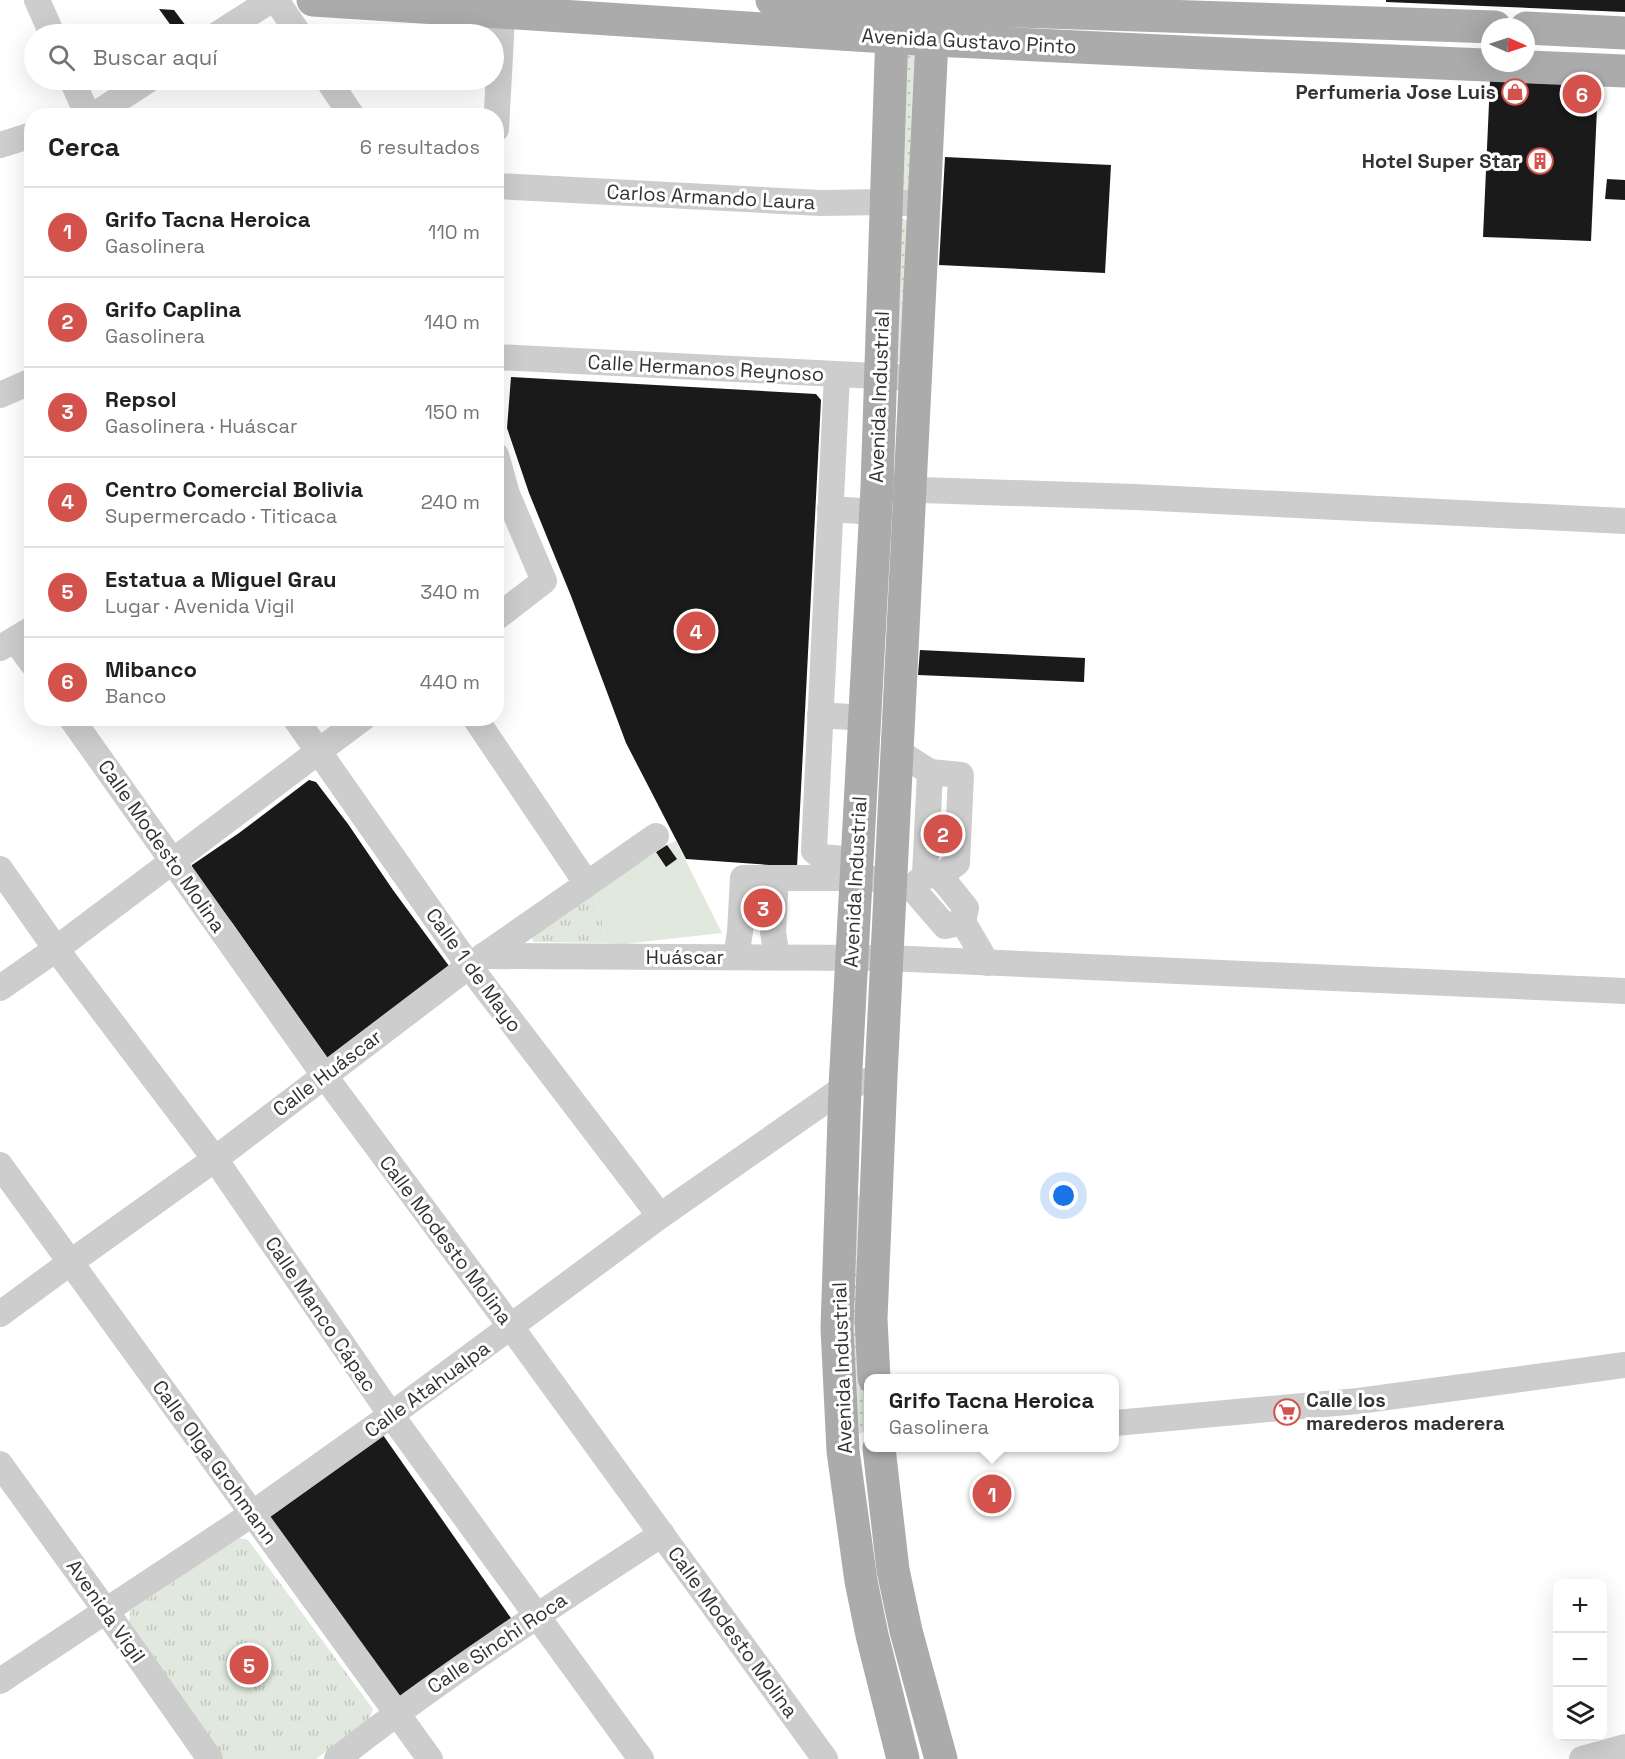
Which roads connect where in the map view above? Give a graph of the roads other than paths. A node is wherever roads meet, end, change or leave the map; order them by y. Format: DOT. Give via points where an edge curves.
graph roads {
  1 [pos="37,0"];
  2 [pos="271,0"];
  3 [pos="276,0"];
  4 [pos="313,0"];
  5 [pos="772,0"];
  6 [pos="934,4"];
  7 [pos="503,6"];
  8 [pos="892,14"];
  9 [pos="48,24"];
  10 [pos="234,24"];
  11 [pos="292,24"];
  12 [pos="502,24"];
  13 [pos="1481,26"];
  14 [pos="1535,28"];
  15 [pos="1625,33"];
  16 [pos="933,40"];
  17 [pos="1625,71"];
  18 [pos="77,90"];
  19 [pos="132,90"];
  20 [pos="335,90"];
  21 [pos="498,90"];
  22 [pos="86,108"];
  23 [pos="103,108"];
  24 [pos="347,108"];
  25 [pos="497,108"];
  26 [pos="24,138"];
  27 [pos="0,145"];
  28 [pos="504,186"];
  29 [pos="886,202"];
  30 [pos="925,204"];
  31 [pos="504,357"];
  32 [pos="837,375"];
  33 [pos="880,376"];
  34 [pos="916,378"];
  35 [pos="24,384"];
  36 [pos="0,395"];
  37 [pos="504,484"];
  38 [pos="910,490"];
  39 [pos="876,499"];
  40 [pos="831,509"];
  41 [pos="1625,521"];
  42 [pos="504,612"];
  43 [pos="15,639"];
  44 [pos="24,652"];
  45 [pos="820,715"];
  46 [pos="77,726"];
  47 [pos="301,726"];
  48 [pos="352,726"];
  49 [pos="480,726"];
  50 [pos="863,726"];
  51 [pos="898,743"];
  52 [pos="318,751"];
  53 [pos="656,836"];
  54 [pos="172,861"];
  55 [pos="856,869"];
  56 [pos="0,870"];
  57 [pos="891,880"];
  58 [pos="587,884"];
  59 [pos="761,938"];
  60 [pos="56,949"];
  61 [pos="736,957"];
  62 [pos="851,957"];
  63 [pos="887,958"];
  64 [pos="476,961"];
  65 [pos="987,963"];
  66 [pos="0,988"];
  67 [pos="1625,991"];
  68 [pos="324,1075"];
  69 [pos="881,1077"];
  70 [pos="845,1087"];
  71 [pos="215,1159"];
  72 [pos="0,1166"];
  73 [pos="842,1179"];
  74 [pos="877,1182"];
  75 [pos="660,1216"];
  76 [pos="70,1262"];
  77 [pos="0,1314"];
  78 [pos="511,1327"];
  79 [pos="1625,1365"];
  80 [pos="874,1374"];
  81 [pos="391,1415"];
  82 [pos="1119,1423"];
  83 [pos="864,1449"];
  84 [pos="843,1451"];
  85 [pos="882,1452"];
  86 [pos="0,1464"];
  87 [pos="252,1514"];
  88 [pos="662,1534"];
  89 [pos="106,1611"];
  90 [pos="537,1615"];
  91 [pos="0,1682"];
  92 [pos="397,1712"];
  93 [pos="1625,1747"];
  94 [pos="210,1759"];
  95 [pos="337,1759"];
  96 [pos="430,1759"];
  97 [pos="641,1759"];
  98 [pos="825,1759"];
  99 [pos="903,1759"];
  100 [pos="941,1759"];
  101 [pos="1582,1759"];
  1 -- 9 [label="street"];
  2 -- 10 [label="street"];
  3 -- 11 [label="street"];
  4 -- 7 [label="main road, Avenida Gustavo Pinto"];
  5 -- 8 [label="main road, Avenida Gustavo Pinto"];
  6 -- 8 [label="main road, Avenida Gustavo Pinto"];
  6 -- 13 [label="main road, Avenida Gustavo Pinto"];
  6 -- 16 [label="main road, Avenida Industrial"];
  7 -- 8 [label="main road, Avenida Gustavo Pinto"];
  7 -- 12 [label="street"];
  8 -- 16 [label="main road, Avenida Gustavo Pinto"];
  8 -- 29 [label="main road, Avenida Industrial"];
  14 -- 15 [label="main road"];
  16 -- 17 [label="main road, Avenida Gustavo Pinto"];
  16 -- 30 [label="main road, Avenida Industrial"];
  18 -- 22 [label="street"];
  19 -- 23 [label="street"];
  20 -- 24 [label="street"];
  21 -- 25 [label="street"];
  26 -- 27 [label="street"];
  28 -- 29 [label="street, Carlos Armando Laura" via="821,203"];
  29 -- 30 [label="street, Carlos Armando Laura"];
  29 -- 33 [label="main road, Avenida Industrial"];
  30 -- 34 [label="main road, Avenida Industrial"];
  31 -- 32 [label="street, Calle Hermanos Reynoso"];
  32 -- 33 [label="street, Calle Hermanos Reynoso"];
  32 -- 40 [label="street"];
  33 -- 34 [label="street, Calle Hermanos Reynoso"];
  33 -- 39 [label="main road, Avenida Industrial"];
  34 -- 38 [label="main road, Avenida Industrial"];
  35 -- 36 [label="street"];
  37 -- 42 [label="street" via="544,581"];
  38 -- 39 [label="street"];
  38 -- 41 [label="street"];
  38 -- 51 [label="main road, Avenida Industrial"];
  39 -- 40 [label="street"];
  39 -- 50 [label="main road, Avenida Industrial"];
  40 -- 45 [label="street"];
  43 -- 44 [label="street"];
  45 -- 50 [label="street"];
  45 -- 55 [label="street" via="814,851"];
  46 -- 54 [label="street, Calle Modesto Molina"];
  47 -- 52 [label="street, Calle 1 de Mayo"];
  48 -- 52 [label="street"];
  49 -- 58 [label="street"];
  50 -- 51 [label="main road"];
  50 -- 55 [label="main road, Avenida Industrial"];
  51 -- 57 [label="main road, Avenida Industrial"];
  51 -- 65 [label="street" via="930,772 932,875 912,888 945,926 963,922"];
  52 -- 54 [label="street"];
  52 -- 64 [label="street, Calle 1 de Mayo"];
  53 -- 58 [label="street, Calle Huáscar"];
  54 -- 60 [label="street"];
  54 -- 68 [label="street, Calle Modesto Molina"];
  55 -- 57 [label="street"];
  55 -- 59 [label="street" via="766,878"];
  55 -- 62 [label="main road, Avenida Industrial"];
  56 -- 60 [label="street, Calle Manco Cápac"];
  57 -- 63 [label="main road, Avenida Industrial"];
  58 -- 64 [label="street, Calle Huáscar"];
  59 -- 61 [label="street, Huáscar"];
  59 -- 61 [label="street"];
  59 -- 62 [label="street, Huáscar"];
  60 -- 66 [label="street"];
  60 -- 71 [label="street, Calle Manco Cápac"];
  61 -- 64 [label="street, Huáscar"];
  62 -- 63 [label="street, Huáscar"];
  62 -- 70 [label="main road, Avenida Industrial"];
  63 -- 65 [label="street, Huáscar"];
  63 -- 69 [label="main road, Avenida Industrial"];
  64 -- 68 [label="street, Calle Huáscar"];
  64 -- 75 [label="street, Calle 1 de Mayo"];
  65 -- 67 [label="street, Huáscar"];
  68 -- 71 [label="street, Calle Huáscar"];
  68 -- 78 [label="street, Calle Modesto Molina"];
  69 -- 70 [label="street, Calle Atahualpa"];
  69 -- 74 [label="main road, Avenida Industrial"];
  70 -- 73 [label="main road, Avenida Industrial"];
  70 -- 75 [label="street, Calle Atahualpa"];
  71 -- 76 [label="street, Calle Huáscar"];
  71 -- 81 [label="street, Calle Manco Cápac"];
  72 -- 76 [label="street, Calle Olga Grohmann"];
  73 -- 74 [label="main road"];
  73 -- 84 [label="main road, Avenida Industrial" via="837,1329"];
  74 -- 80 [label="main road, Avenida Industrial" via="871,1319"];
  75 -- 78 [label="street, Calle Atahualpa"];
  76 -- 77 [label="street, Calle Huáscar"];
  76 -- 87 [label="street, Calle Olga Grohmann"];
  78 -- 81 [label="street, Calle Atahualpa"];
  78 -- 88 [label="street, Calle Modesto Molina"];
  79 -- 82 [label="street" via="1358,1401"];
  81 -- 87 [label="street, Calle Atahualpa"];
  81 -- 90 [label="street, Calle Manco Cápac"];
  83 -- 84 [label="street"];
  84 -- 99 [label="main road, Avenida Industrial" via="861,1581"];
  85 -- 100 [label="main road, Avenida Industrial" via="893,1570"];
  86 -- 89 [label="street, Avenida Vigil"];
  87 -- 89 [label="street, Calle Atahualpa"];
  87 -- 92 [label="street, Calle Olga Grohmann"];
  88 -- 90 [label="street, Calle Sinchi Roca"];
  88 -- 98 [label="street, Calle Modesto Molina"];
  89 -- 91 [label="street, Calle Atahualpa"];
  89 -- 94 [label="street, Avenida Vigil"];
  90 -- 92 [label="street, Calle Sinchi Roca"];
  90 -- 97 [label="street, Calle Manco Cápac"];
  92 -- 95 [label="street, Calle Sinchi Roca"];
  92 -- 96 [label="street, Calle Olga Grohmann"];
  93 -- 101 [label="street"];
}
